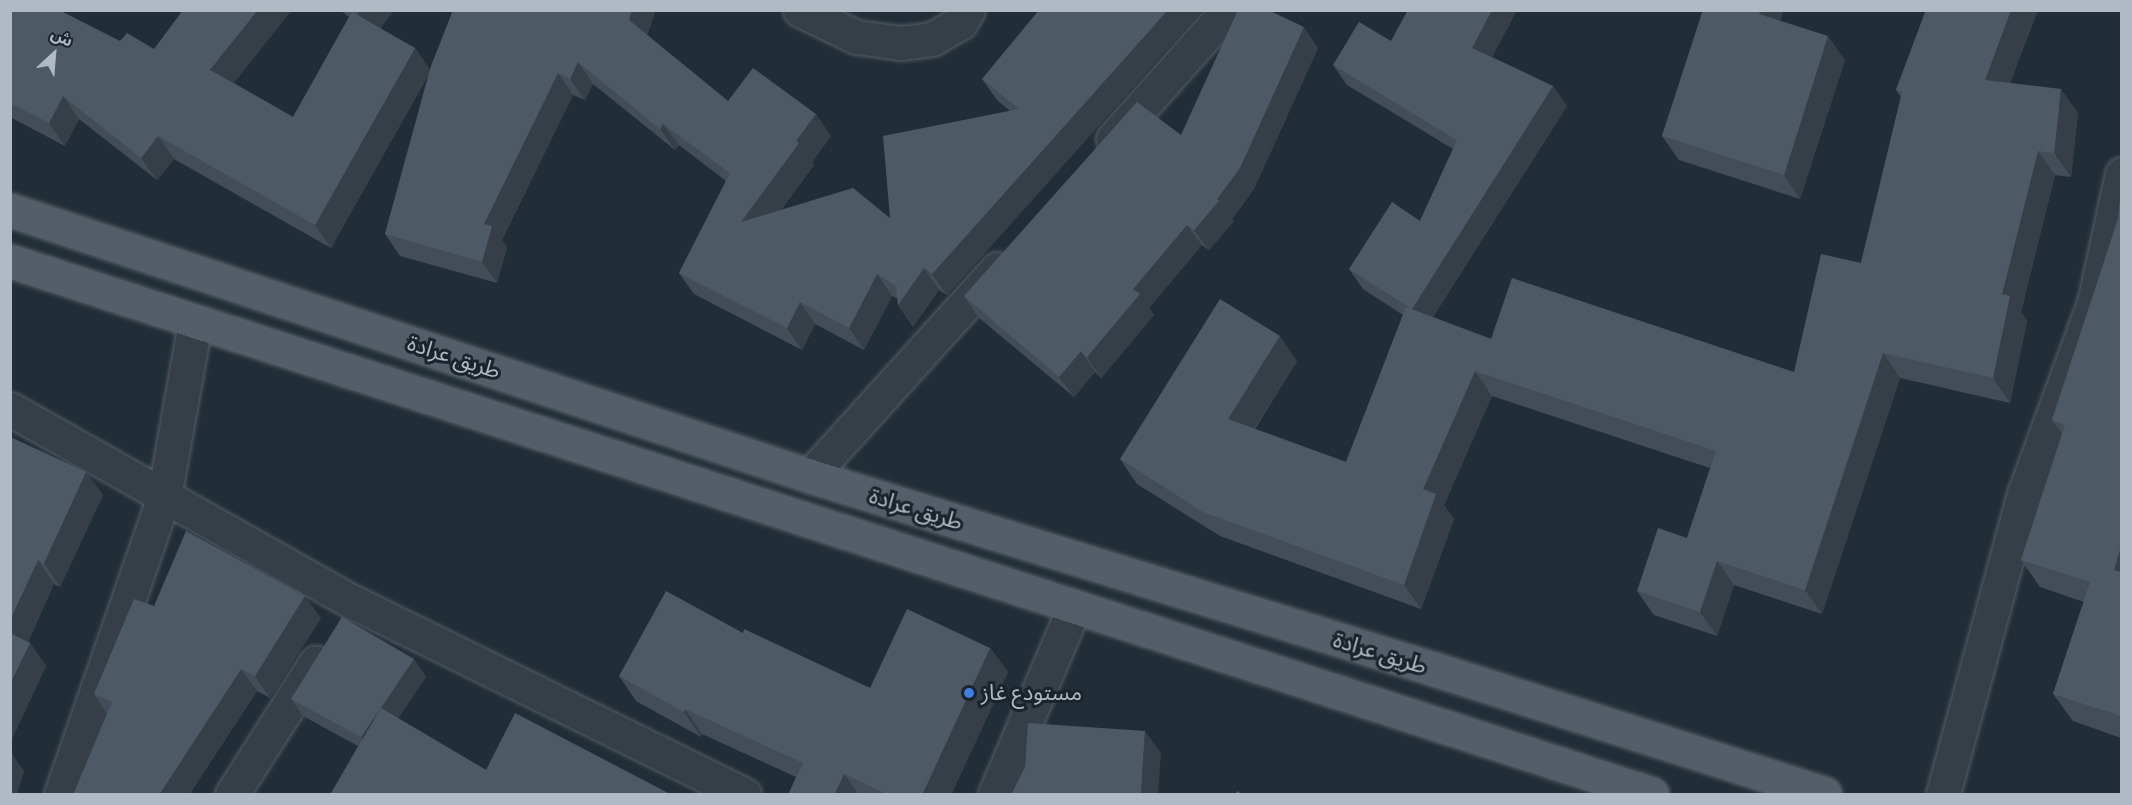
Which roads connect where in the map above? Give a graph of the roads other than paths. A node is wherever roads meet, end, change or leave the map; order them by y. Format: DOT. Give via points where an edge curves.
graph roads {
  1 [pos="800,10"];
  2 [pos="968,10"];
  3 [pos="1228,10"];
  4 [pos="1095,159"];
  5 [pos="2121,174"];
  6 [pos="10,210"];
  7 [pos="2114,240"];
  8 [pos="1017,247"];
  9 [pos="10,261"];
  10 [pos="195,323"];
  11 [pos="10,409"];
  12 [pos="810,476"];
  13 [pos="164,497"];
  14 [pos="353,602"];
  15 [pos="1074,608"];
  16 [pos="61,795"];
  17 [pos="232,795"];
  18 [pos="744,795"];
  19 [pos="995,795"];
  20 [pos="1652,795"];
  21 [pos="1825,795"];
  22 [pos="1943,795"];
  1 -- 2 [label="street" via="856,37 901,44 932,39 960,23"];
  3 -- 4 [label="street"];
  5 -- 7 [label="street"];
  6 -- 12 [label="main road, طريق عرادة"];
  7 -- 22 [label="street" via="2024,494"];
  8 -- 12 [label="street"];
  9 -- 10 [label="main road, طريق عرادة"];
  10 -- 13 [label="street"];
  10 -- 15 [label="main road, طريق عرادة"];
  11 -- 13 [label="street"];
  12 -- 21 [label="main road, طريق عرادة"];
  13 -- 14 [label="street"];
  13 -- 16 [label="street"];
  14 -- 17 [label="street"];
  14 -- 18 [label="street"];
  15 -- 19 [label="street"];
  15 -- 20 [label="main road, طريق عرادة"];
}
